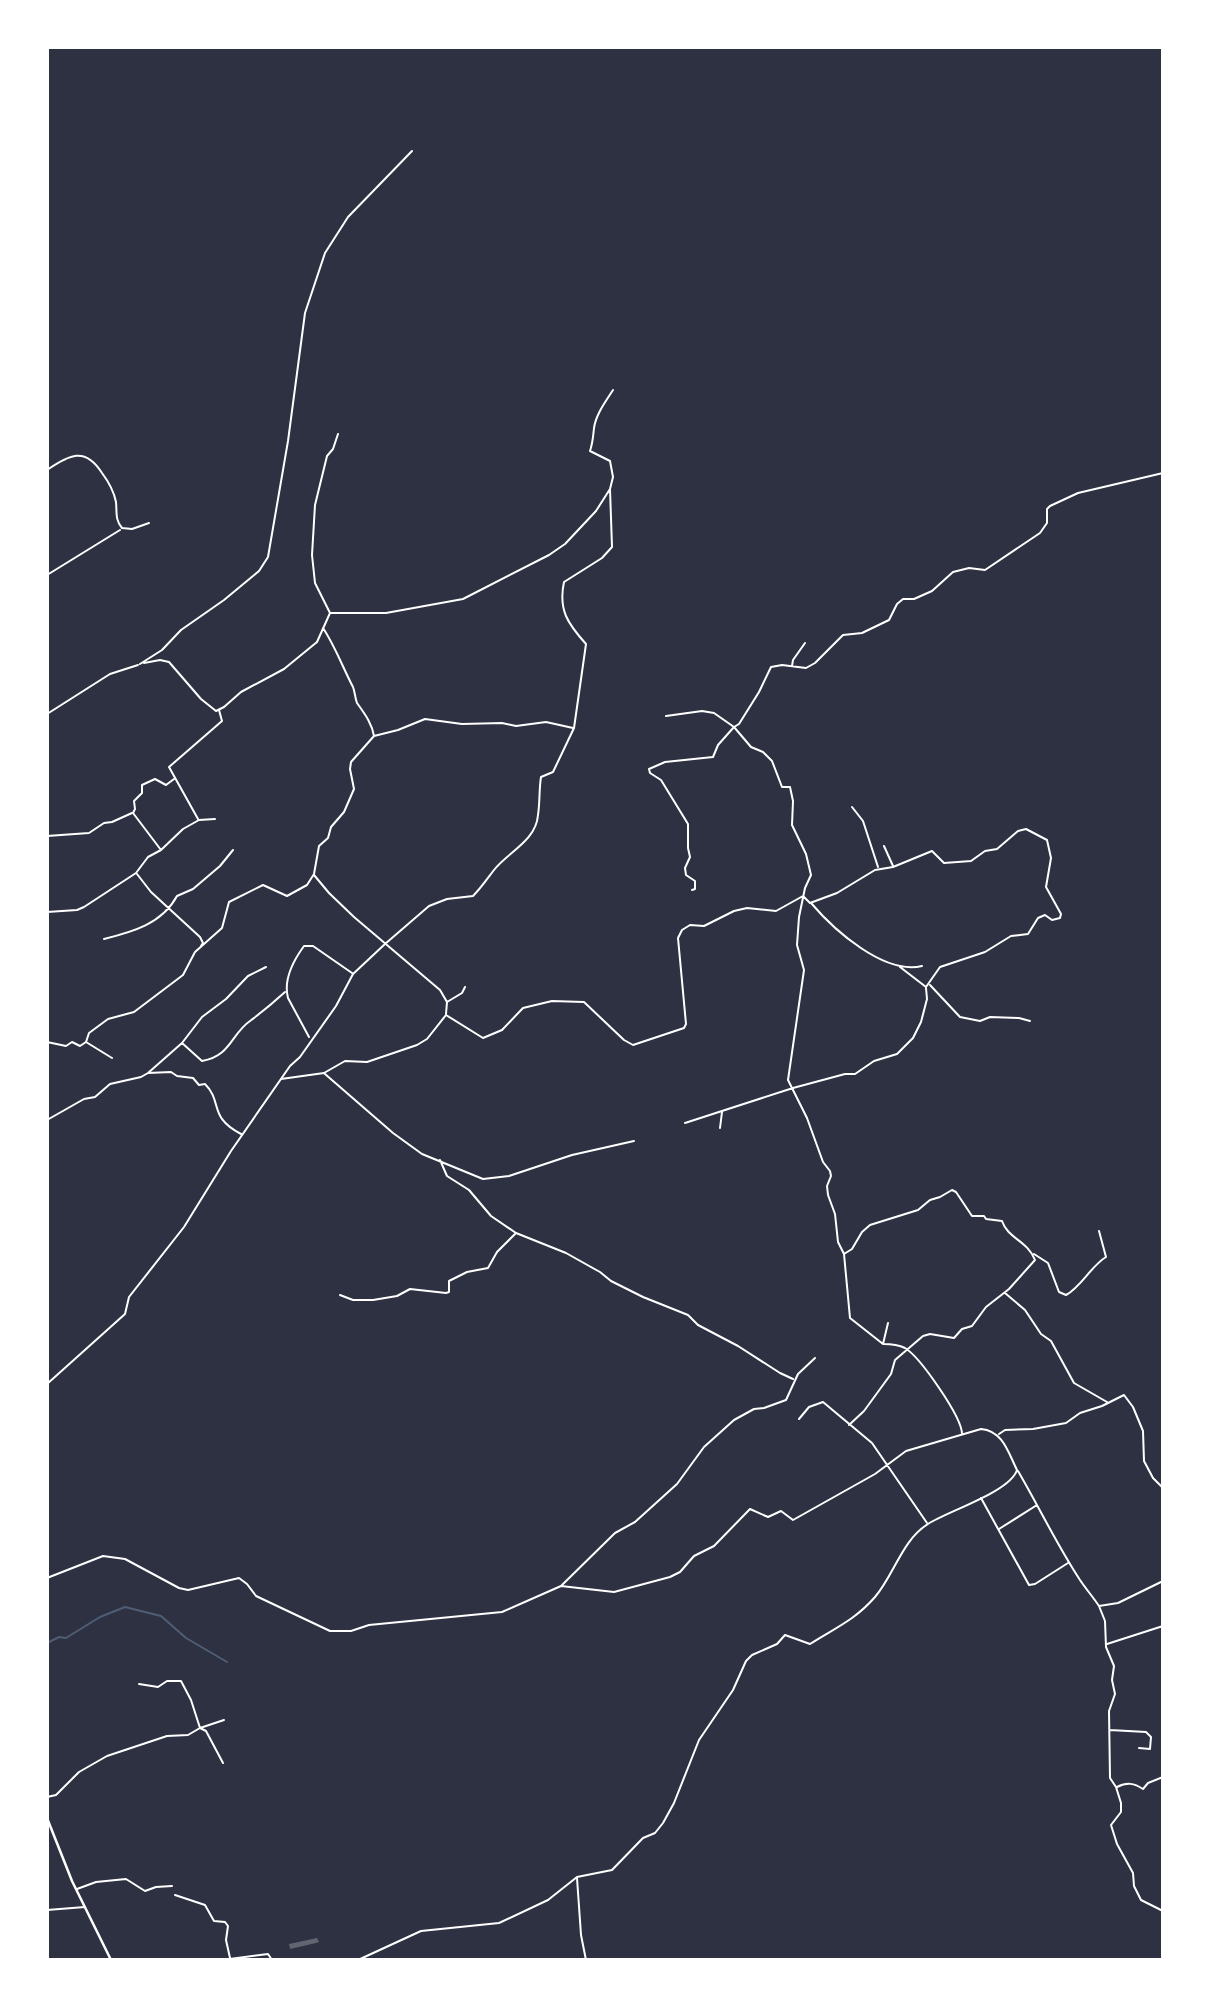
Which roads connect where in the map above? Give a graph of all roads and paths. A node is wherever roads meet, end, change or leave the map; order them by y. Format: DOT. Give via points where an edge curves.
graph roads {
  1 [pos="412,151"];
  2 [pos="613,390"];
  3 [pos="338,434"];
  4 [pos="47,470"];
  5 [pos="1163,473"];
  6 [pos="610,489"];
  7 [pos="149,523"];
  8 [pos="122,528"];
  9 [pos="47,575"];
  10 [pos="330,613"];
  11 [pos="323,628"];
  12 [pos="806,643"];
  13 [pos="140,664"];
  14 [pos="792,667"];
  15 [pos="219,709"];
  16 [pos="47,715"];
  17 [pos="666,716"];
  18 [pos="734,727"];
  19 [pos="574,728"];
  20 [pos="374,736"];
  21 [pos="175,779"];
  22 [pos="852,807"];
  23 [pos="133,813"];
  24 [pos="215,819"];
  25 [pos="199,820"];
  26 [pos="47,836"];
  27 [pos="884,846"];
  28 [pos="161,850"];
  29 [pos="233,850"];
  30 [pos="894,867"];
  31 [pos="878,868"];
  32 [pos="136,873"];
  33 [pos="314,874"];
  34 [pos="692,890"];
  35 [pos="803,896"];
  36 [pos="810,903"];
  37 [pos="168,907"];
  38 [pos="47,912"];
  39 [pos="104,939"];
  40 [pos="385,944"];
  41 [pos="200,947"];
  42 [pos="922,966"];
  43 [pos="266,967"];
  44 [pos="901,967"];
  45 [pos="353,974"];
  46 [pos="929,984"];
  47 [pos="464,987"];
  48 [pos="926,987"];
  49 [pos="286,991"];
  50 [pos="447,1002"];
  51 [pos="446,1015"];
  52 [pos="1030,1021"];
  53 [pos="310,1039"];
  54 [pos="47,1042"];
  55 [pos="86,1042"];
  56 [pos="182,1042"];
  57 [pos="113,1058"];
  58 [pos="148,1073"];
  59 [pos="324,1073"];
  60 [pos="281,1079"];
  61 [pos="793,1088"];
  62 [pos="722,1111"];
  63 [pos="47,1120"];
  64 [pos="685,1123"];
  65 [pos="720,1128"];
  66 [pos="242,1135"];
  67 [pos="634,1141"];
  68 [pos="440,1160"];
  69 [pos="1099,1231"];
  70 [pos="516,1233"];
  71 [pos="844,1254"];
  72 [pos="1033,1254"];
  73 [pos="1004,1292"];
  74 [pos="340,1295"];
  75 [pos="888,1323"];
  76 [pos="883,1344"];
  77 [pos="907,1350"];
  78 [pos="815,1358"];
  79 [pos="794,1380"];
  80 [pos="47,1384"];
  81 [pos="1107,1402"];
  82 [pos="799,1419"];
  83 [pos="849,1425"];
  84 [pos="961,1435"];
  85 [pos="999,1435"];
  86 [pos="886,1465"];
  87 [pos="1017,1470"];
  88 [pos="1163,1488"];
  89 [pos="980,1497"];
  90 [pos="1037,1504"];
  91 [pos="928,1524"];
  92 [pos="998,1530"];
  93 [pos="1069,1562"];
  94 [pos="47,1578"];
  95 [pos="1163,1581"];
  96 [pos="561,1586"];
  97 [pos="1099,1606"];
  98 [pos="1163,1626"];
  99 [pos="1105,1644"];
  100 [pos="139,1684"];
  101 [pos="224,1720"];
  102 [pos="200,1728"];
  103 [pos="1109,1730"];
  104 [pos="1139,1748"];
  105 [pos="223,1763"];
  106 [pos="1163,1777"];
  107 [pos="1116,1787"];
  108 [pos="47,1797"];
  109 [pos="47,1818"];
  110 [pos="577,1877"];
  111 [pos="172,1886"];
  112 [pos="76,1889"];
  113 [pos="175,1895"];
  114 [pos="85,1908"];
  115 [pos="47,1910"];
  116 [pos="1163,1911"];
  117 [pos="230,1958"];
  118 [pos="111,1960"];
  119 [pos="222,1960"];
  120 [pos="272,1960"];
  121 [pos="358,1960"];
  122 [pos="586,1960"];
  1 -- 13 [label="street" via="348,216 325,253 305,313 268,557 259,571"];
  2 -- 6 [label="street" via="594,427 590,451 610,461"];
  3 -- 10 [label="street" via="327,456 312,537 315,583"];
  4 -- 8 [label="street" via="74,456 89,457 112,490"];
  5 -- 14 [label="street" via="1078,493 1050,506 1040,533 985,570 953,572 932,591 914,600 903,599 889,620 862,633 843,635 806,668"];
  6 -- 10 [label="street" via="596,511 557,549 463,599 386,613"];
  6 -- 19 [label="street" via="612,547 564,582 562,593 570,627 587,646"];
  7 -- 8 [label="street"];
  8 -- 9 [label="street"];
  10 -- 11 [label="street"];
  11 -- 15 [label="street" via="317,642 284,669"];
  11 -- 20 [label="street"];
  12 -- 14 [label="street"];
  13 -- 15 [label="street" via="170,662 201,699"];
  13 -- 16 [label="street" via="110,674"];
  14 -- 18 [label="street" via="771,667 740,724"];
  15 -- 21 [label="street" via="222,720 215,729 169,766"];
  17 -- 18 [label="street" via="702,711 714,713"];
  18 -- 34 [label="street" via="713,757 666,761 649,769 661,779 688,824 690,857 685,868 695,881"];
  18 -- 35 [label="street" via="751,747 772,761 782,787 790,787 792,825 811,876"];
  19 -- 20 [label="street" via="546,722 516,726 425,719"];
  19 -- 40 [label="street" via="554,772 541,777 538,815 521,846 473,896 429,906"];
  20 -- 33 [label="street" via="351,762 354,789 328,838 318,846"];
  21 -- 23 [label="street" via="166,785 155,779 142,785"];
  21 -- 25 [label="street"];
  22 -- 31 [label="street" via="863,821"];
  23 -- 26 [label="street" via="89,833"];
  23 -- 28 [label="street"];
  24 -- 25 [label="street"];
  25 -- 28 [label="street"];
  27 -- 30 [label="street"];
  28 -- 32 [label="street" via="148,857"];
  29 -- 37 [label="street"];
  30 -- 31 [label="street"];
  30 -- 46 [label="street" via="932,851 944,863 971,861 1026,829 1048,839 1051,858 1046,887 1060,918 1052,920 1045,915 1028,934 1011,936 985,953 940,967"];
  31 -- 36 [label="street"];
  32 -- 37 [label="street"];
  32 -- 38 [label="street" via="84,907"];
  33 -- 40 [label="street"];
  33 -- 41 [label="street" via="287,896 264,885 229,902 222,928"];
  35 -- 36 [label="street"];
  35 -- 51 [label="street" via="776,911 747,908 682,930 678,938 686,1024 663,1036 633,1045 584,1002 552,1001 523,1008 502,1030 483,1038"];
  35 -- 61 [label="street" via="797,945 804,970 788,1080"];
  36 -- 44 [label="street" via="835,931 867,953"];
  37 -- 39 [label="street" via="131,933"];
  37 -- 41 [label="street" via="200,937"];
  40 -- 45 [label="street"];
  40 -- 50 [label="street" via="440,990"];
  41 -- 55 [label="street" via="183,975 142,1007 108,1019 89,1032"];
  42 -- 44 [label="street"];
  43 -- 56 [label="street" via="248,976 202,1017"];
  44 -- 48 [label="street"];
  45 -- 49 [label="street" via="313,946 304,946 291,964"];
  45 -- 53 [label="street"];
  46 -- 48 [label="street"];
  46 -- 52 [label="street" via="960,1017"];
  47 -- 50 [label="street"];
  48 -- 61 [label="street" via="921,1022 897,1054 874,1061 855,1074"];
  49 -- 53 [label="street"];
  49 -- 56 [label="street" via="244,1026 227,1049 210,1059 202,1061"];
  50 -- 51 [label="street"];
  51 -- 59 [label="street" via="417,1045 367,1062 345,1061"];
  53 -- 60 [label="street"];
  54 -- 55 [label="street" via="80,1046"];
  55 -- 57 [label="street"];
  56 -- 58 [label="street"];
  58 -- 63 [label="street" via="110,1084 95,1097"];
  58 -- 66 [label="street" via="171,1072 205,1084 217,1113"];
  59 -- 60 [label="street"];
  59 -- 68 [label="street" via="393,1133 422,1154"];
  60 -- 66 [label="street"];
  61 -- 62 [label="street"];
  61 -- 71 [label="street" via="830,1171 828,1195"];
  62 -- 64 [label="street"];
  62 -- 65 [label="street"];
  66 -- 80 [label="street" via="184,1227 130,1297 125,1314"];
  67 -- 68 [label="street" via="483,1180"];
  68 -- 70 [label="street" via="447,1176"];
  69 -- 72 [label="street" via="1106,1256 1066,1295 1059,1292 1048,1263"];
  70 -- 74 [label="street" via="496,1252 488,1269 449,1281 449,1292 410,1289 373,1300"];
  70 -- 79 [label="street" via="688,1315"];
  71 -- 72 [label="street" via="870,1225 918,1210 952,1190 972,1216 1002,1221"];
  71 -- 76 [label="street" via="850,1318"];
  72 -- 73 [label="street" via="1035,1260"];
  73 -- 77 [label="street" via="958,1336 930,1334"];
  73 -- 81 [label="street" via="1051,1341 1074,1383"];
  75 -- 76 [label="street"];
  76 -- 77 [label="street"];
  77 -- 83 [label="street"];
  77 -- 84 [label="street" via="941,1390 962,1425"];
  78 -- 79 [label="street"];
  79 -- 96 [label="street" via="786,1400 734,1420 704,1447 677,1484 635,1522 615,1533"];
  81 -- 85 [label="street" via="1066,1423 1005,1430"];
  81 -- 88 [label="street" via="1124,1395 1128,1398 1143,1431 1144,1461"];
  82 -- 83 [label="street" via="809,1407 823,1402"];
  83 -- 86 [label="street" via="872,1443"];
  84 -- 85 [label="street" via="981,1429"];
  84 -- 86 [label="street" via="906,1451"];
  85 -- 87 [label="street"];
  86 -- 91 [label="street"];
  86 -- 96 [label="street" via="793,1520 781,1511 768,1517 750,1509 714,1546 670,1577 614,1592"];
  87 -- 89 [label="street" via="1005,1486"];
  87 -- 90 [label="street"];
  89 -- 91 [label="street"];
  89 -- 92 [label="street"];
  90 -- 92 [label="street"];
  90 -- 93 [label="street"];
  91 -- 110 [label="street" via="911,1538 888,1579 854,1619 810,1644 785,1635 777,1644 752,1655 699,1740 663,1823 612,1870"];
  92 -- 93 [label="street" via="1029,1585"];
  93 -- 97 [label="street"];
  94 -- 96 [label="street" via="103,1556 125,1559 188,1590 239,1578 256,1596 330,1630 502,1612"];
  95 -- 97 [label="street"];
  97 -- 99 [label="street" via="1105,1621"];
  98 -- 99 [label="street"];
  99 -- 103 [label="street" via="1114,1666"];
  100 -- 102 [label="street" via="158,1687 167,1681 181,1681"];
  101 -- 102 [label="street"];
  102 -- 105 [label="street"];
  102 -- 108 [label="street" via="107,1756"];
  103 -- 104 [label="street" via="1146,1732 1151,1737 1150,1749"];
  103 -- 107 [label="street" via="1110,1778"];
  106 -- 107 [label="street" via="1143,1789 1128,1783"];
  107 -- 116 [label="street" via="1121,1812 1111,1825 1117,1844 1141,1899"];
  109 -- 112 [label="street"];
  110 -- 121 [label="street" via="548,1900 499,1923 421,1931"];
  110 -- 122 [label="street"];
  111 -- 112 [label="street" via="145,1891 126,1879"];
  112 -- 114 [label="street"];
  113 -- 117 [label="street" via="205,1905 214,1921 225,1922"];
  114 -- 115 [label="street"];
  114 -- 118 [label="street"];
  117 -- 119 [label="street"];
  117 -- 120 [label="street" via="268,1954"];
}
